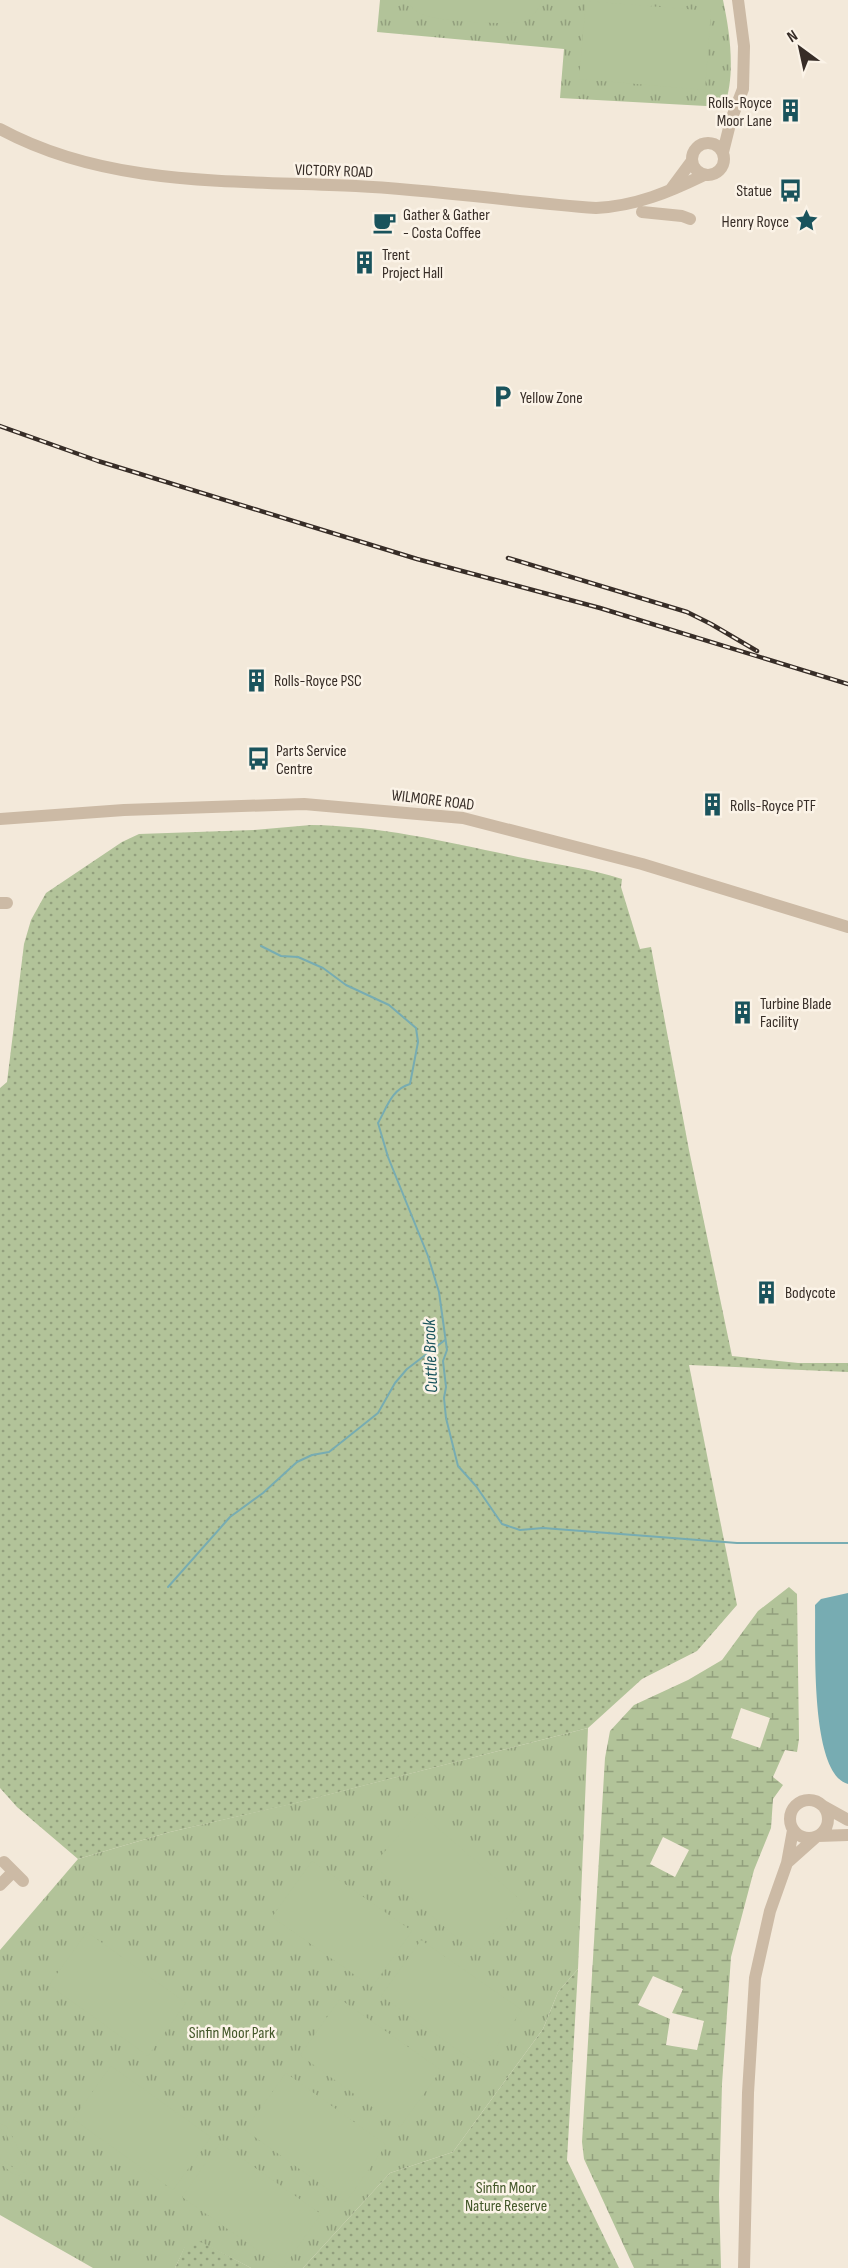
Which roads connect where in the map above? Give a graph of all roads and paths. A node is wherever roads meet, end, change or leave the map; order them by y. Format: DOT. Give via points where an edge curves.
graph roads {
  1 [pos="738,0"];
  2 [pos="731,120"];
  3 [pos="0,129"];
  4 [pos="706,143"];
  5 [pos="723,152"];
  6 [pos="691,162"];
  7 [pos="705,175"];
  8 [pos="670,189"];
  9 [pos="642,212"];
  10 [pos="690,219"];
  11 [pos="0,819"];
  12 [pos="848,927"];
  13 [pos="822,1805"];
  14 [pos="848,1820"];
  15 [pos="793,1830"];
  16 [pos="848,1835"];
  17 [pos="817,1837"];
  18 [pos="787,1863"];
  19 [pos="23,1881"];
  20 [pos="0,1886"];
  21 [pos="744,2268"];
  1 -- 2 [label="street" via="743,89"];
  2 -- 4 [label="street"];
  2 -- 5 [label="street"];
  3 -- 8 [label="street, VICTORY ROAD" via="60,155 140,174 202,181 358,186 596,208 644,201"];
  4 -- 5 [label="street"];
  4 -- 6 [label="street" via="695,149"];
  5 -- 7 [label="street" via="721,169"];
  6 -- 7 [label="street" via="696,171"];
  6 -- 8 [label="street, VICTORY ROAD"];
  7 -- 8 [label="street, VICTORY ROAD"];
  9 -- 10 [label="street"];
  11 -- 12 [label="street, WILMORE ROAD" via="304,804 463,818 642,864"];
  13 -- 14 [label="street"];
  13 -- 15 [label="street" via="808,1800 794,1806 789,1821"];
  13 -- 17 [label="street" via="828,1814 828,1824"];
  15 -- 17 [label="street" via="806,1839"];
  15 -- 18 [label="street"];
  16 -- 17 [label="street"];
  17 -- 18 [label="street"];
  18 -- 21 [label="street" via="770,1911 755,1978"];
  19 -- 20 [label="street" via="9,1867"];
}
